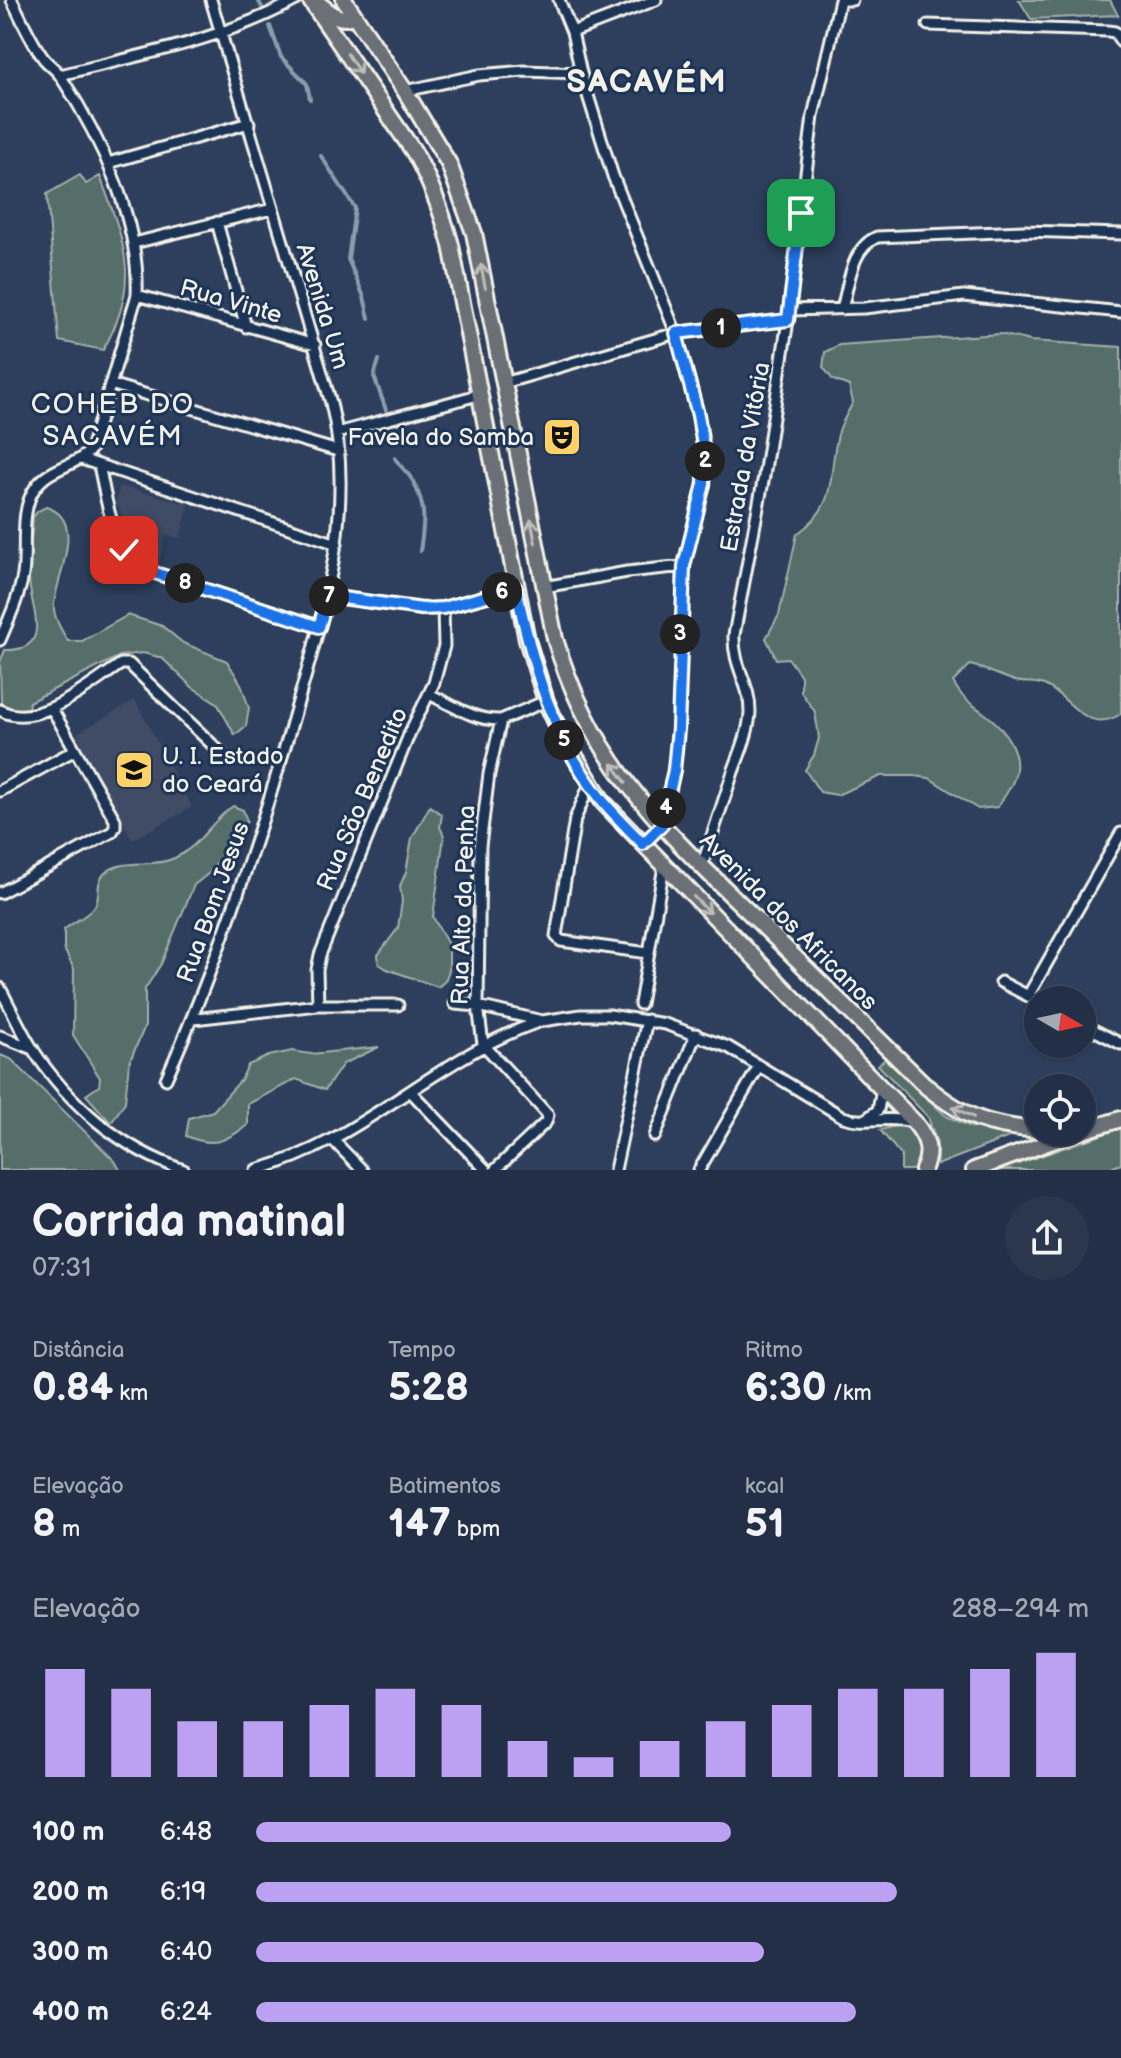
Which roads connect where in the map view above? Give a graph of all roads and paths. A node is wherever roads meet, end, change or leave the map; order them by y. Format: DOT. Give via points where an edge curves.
graph roads {
  1 [pos="12,0"];
  2 [pos="211,0"];
  3 [pos="296,0"];
  4 [pos="311,0"];
  5 [pos="344,0"];
  6 [pos="559,0"];
  7 [pos="656,0"];
  8 [pos="840,0"];
  9 [pos="852,0"];
  10 [pos="354,15"];
  11 [pos="928,25"];
  12 [pos="572,32"];
  13 [pos="222,33"];
  14 [pos="1121,42"];
  15 [pos="581,73"];
  16 [pos="60,75"];
  17 [pos="405,91"];
  18 [pos="249,123"];
  19 [pos="108,163"];
  20 [pos="272,209"];
  21 [pos="217,222"];
  22 [pos="1121,234"];
  23 [pos="134,243"];
  24 [pos="137,295"];
  25 [pos="842,309"];
  26 [pos="1121,312"];
  27 [pos="789,315"];
  28 [pos="246,327"];
  29 [pos="676,333"];
  30 [pos="315,345"];
  31 [pos="504,383"];
  32 [pos="110,384"];
  33 [pos="478,395"];
  34 [pos="337,433"];
  35 [pos="338,451"];
  36 [pos="81,459"];
  37 [pos="99,465"];
  38 [pos="337,544"];
  39 [pos="684,566"];
  40 [pos="544,587"];
  41 [pos="516,588"];
  42 [pos="328,596"];
  43 [pos="443,608"];
  44 [pos="319,627"];
  45 [pos="0,640"];
  46 [pos="429,694"];
  47 [pos="546,701"];
  48 [pos="52,709"];
  49 [pos="0,710"];
  50 [pos="501,720"];
  51 [pos="75,750"];
  52 [pos="221,753"];
  53 [pos="590,784"];
  54 [pos="0,791"];
  55 [pos="662,825"];
  56 [pos="1121,833"];
  57 [pos="643,844"];
  58 [pos="664,866"];
  59 [pos="702,866"];
  60 [pos="0,893"];
  61 [pos="648,953"];
  62 [pos="1001,982"];
  63 [pos="1034,986"];
  64 [pos="0,988"];
  65 [pos="1024,994"];
  66 [pos="455,1004"];
  67 [pos="640,1004"];
  68 [pos="318,1005"];
  69 [pos="398,1005"];
  70 [pos="478,1006"];
  71 [pos="193,1019"];
  72 [pos="647,1020"];
  73 [pos="542,1021"];
  74 [pos="1096,1031"];
  75 [pos="696,1034"];
  76 [pos="0,1036"];
  77 [pos="483,1044"];
  78 [pos="1121,1044"];
  79 [pos="33,1049"];
  80 [pos="759,1066"];
  81 [pos="166,1079"];
  82 [pos="882,1086"];
  83 [pos="411,1092"];
  84 [pos="1121,1119"];
  85 [pos="859,1122"];
  86 [pos="915,1123"];
  87 [pos="1096,1126"];
  88 [pos="1024,1128"];
  89 [pos="655,1136"];
  90 [pos="332,1139"];
  91 [pos="1037,1146"];
  92 [pos="184,1170"];
  93 [pos="256,1170"];
  94 [pos="362,1170"];
  95 [pos="486,1170"];
  96 [pos="495,1170"];
  97 [pos="615,1170"];
  98 [pos="699,1170"];
  99 [pos="923,1170"];
  100 [pos="974,1170"];
  1 -- 16 [label="street" via="44,58"];
  2 -- 13 [label="street, Avenida Um"];
  3 -- 13 [label="street"];
  4 -- 10 [label="main road" via="337,18"];
  4 -- 33 [label="main road, Avenida dos Africanos, one-way" via="428,176 451,245"];
  5 -- 10 [label="main road, Avenida dos Africanos"];
  6 -- 12 [label="street"];
  7 -- 12 [label="street"];
  8 -- 9 [label="street, Estrada da Vitória"];
  8 -- 27 [label="street, Estrada da Vitória" via="813,116"];
  10 -- 17 [label="main road, Avenida dos Africanos"];
  11 -- 14 [label="street" via="1108,31"];
  12 -- 15 [label="street"];
  13 -- 16 [label="street"];
  13 -- 18 [label="street, Avenida Um"];
  15 -- 17 [label="street" via="479,75"];
  15 -- 29 [label="street" via="613,176"];
  16 -- 19 [label="street"];
  31 -- 17 [label="main road, Avenida dos Africanos, one-way" via="461,193"];
  18 -- 19 [label="street"];
  18 -- 20 [label="street, Avenida Um"];
  19 -- 23 [label="street"];
  20 -- 21 [label="street"];
  20 -- 30 [label="street, Avenida Um"];
  21 -- 23 [label="street"];
  21 -- 28 [label="street"];
  22 -- 25 [label="street" via="1024,231 877,237 859,250"];
  23 -- 24 [label="street"];
  24 -- 28 [label="street, Rua Vinte"];
  24 -- 32 [label="street"];
  25 -- 26 [label="street" via="964,296"];
  25 -- 27 [label="street"];
  27 -- 29 [label="street"];
  27 -- 59 [label="street, Estrada da Vitória" via="734,635 737,668 749,696 748,727"];
  28 -- 30 [label="street, Rua Vinte"];
  29 -- 31 [label="street"];
  29 -- 39 [label="street" via="705,458"];
  30 -- 34 [label="street, Avenida Um"];
  40 -- 31 [label="main road, Avenida dos Africanos, one-way"];
  32 -- 35 [label="street"];
  32 -- 36 [label="street" via="93,445"];
  33 -- 34 [label="street"];
  33 -- 41 [label="main road, Avenida dos Africanos"];
  34 -- 35 [label="street, Avenida Um"];
  35 -- 38 [label="street, Avenida Um"];
  36 -- 37 [label="street"];
  36 -- 45 [label="street" via="50,473 33,492 22,580"];
  37 -- 38 [label="street"];
  37 -- 44 [label="street" via="118,536 133,562"];
  38 -- 42 [label="street, Avenida Um"];
  39 -- 40 [label="street"];
  39 -- 55 [label="street" via="678,729"];
  55 -- 40 [label="main road, Avenida dos Africanos, one-way" via="621,777 584,717 564,666"];
  41 -- 43 [label="street"];
  41 -- 47 [label="main road, Avenida dos Africanos"];
  42 -- 43 [label="street"];
  42 -- 44 [label="street, Rua Bom Jesus"];
  43 -- 46 [label="street, Rua São Benedito" via="444,646"];
  44 -- 71 [label="street, Rua Bom Jesus" via="261,831"];
  46 -- 50 [label="street" via="479,718"];
  46 -- 68 [label="street, Rua São Benedito" via="320,955"];
  47 -- 50 [label="street"];
  47 -- 53 [label="main road, Avenida dos Africanos"];
  48 -- 49 [label="street" via="15,715"];
  48 -- 51 [label="street"];
  48 -- 52 [label="street" via="121,664 129,664"];
  50 -- 70 [label="street, Rua Alto da Penha" via="480,846"];
  51 -- 54 [label="street"];
  51 -- 60 [label="street" via="115,827"];
  53 -- 57 [label="main road, Avenida dos Africanos"];
  53 -- 61 [label="street" via="575,819 556,936 561,941"];
  55 -- 57 [label="main road"];
  55 -- 59 [label="main road, Avenida dos Africanos"];
  56 -- 63 [label="street"];
  57 -- 58 [label="main road, Avenida dos Africanos"];
  58 -- 61 [label="street"];
  58 -- 82 [label="main road, Avenida dos Africanos, one-way"];
  88 -- 59 [label="main road, Avenida dos Africanos, one-way" via="981,1121 946,1103"];
  61 -- 67 [label="street"];
  62 -- 65 [label="street"];
  64 -- 79 [label="street"];
  66 -- 70 [label="street"];
  68 -- 69 [label="street"];
  68 -- 71 [label="street"];
  70 -- 73 [label="street"];
  70 -- 77 [label="street, Rua Alto da Penha"];
  71 -- 81 [label="street, Rua Bom Jesus"];
  72 -- 73 [label="street" via="581,1015"];
  72 -- 75 [label="street"];
  72 -- 97 [label="street"];
  73 -- 77 [label="street"];
  74 -- 78 [label="street"];
  75 -- 80 [label="street"];
  75 -- 89 [label="street"];
  76 -- 79 [label="street"];
  77 -- 83 [label="street"];
  77 -- 96 [label="street" via="548,1118"];
  79 -- 92 [label="street" via="115,1137"];
  80 -- 85 [label="street"];
  80 -- 98 [label="street"];
  82 -- 85 [label="street" via="878,1110"];
  82 -- 86 [label="main road, Avenida dos Africanos"];
  83 -- 90 [label="street"];
  83 -- 95 [label="street"];
  84 -- 87 [label="main road"];
  85 -- 86 [label="street"];
  86 -- 99 [label="main road, Avenida dos Africanos" via="928,1146"];
  90 -- 93 [label="street"];
  90 -- 94 [label="street"];
  91 -- 100 [label="main road"];
}
